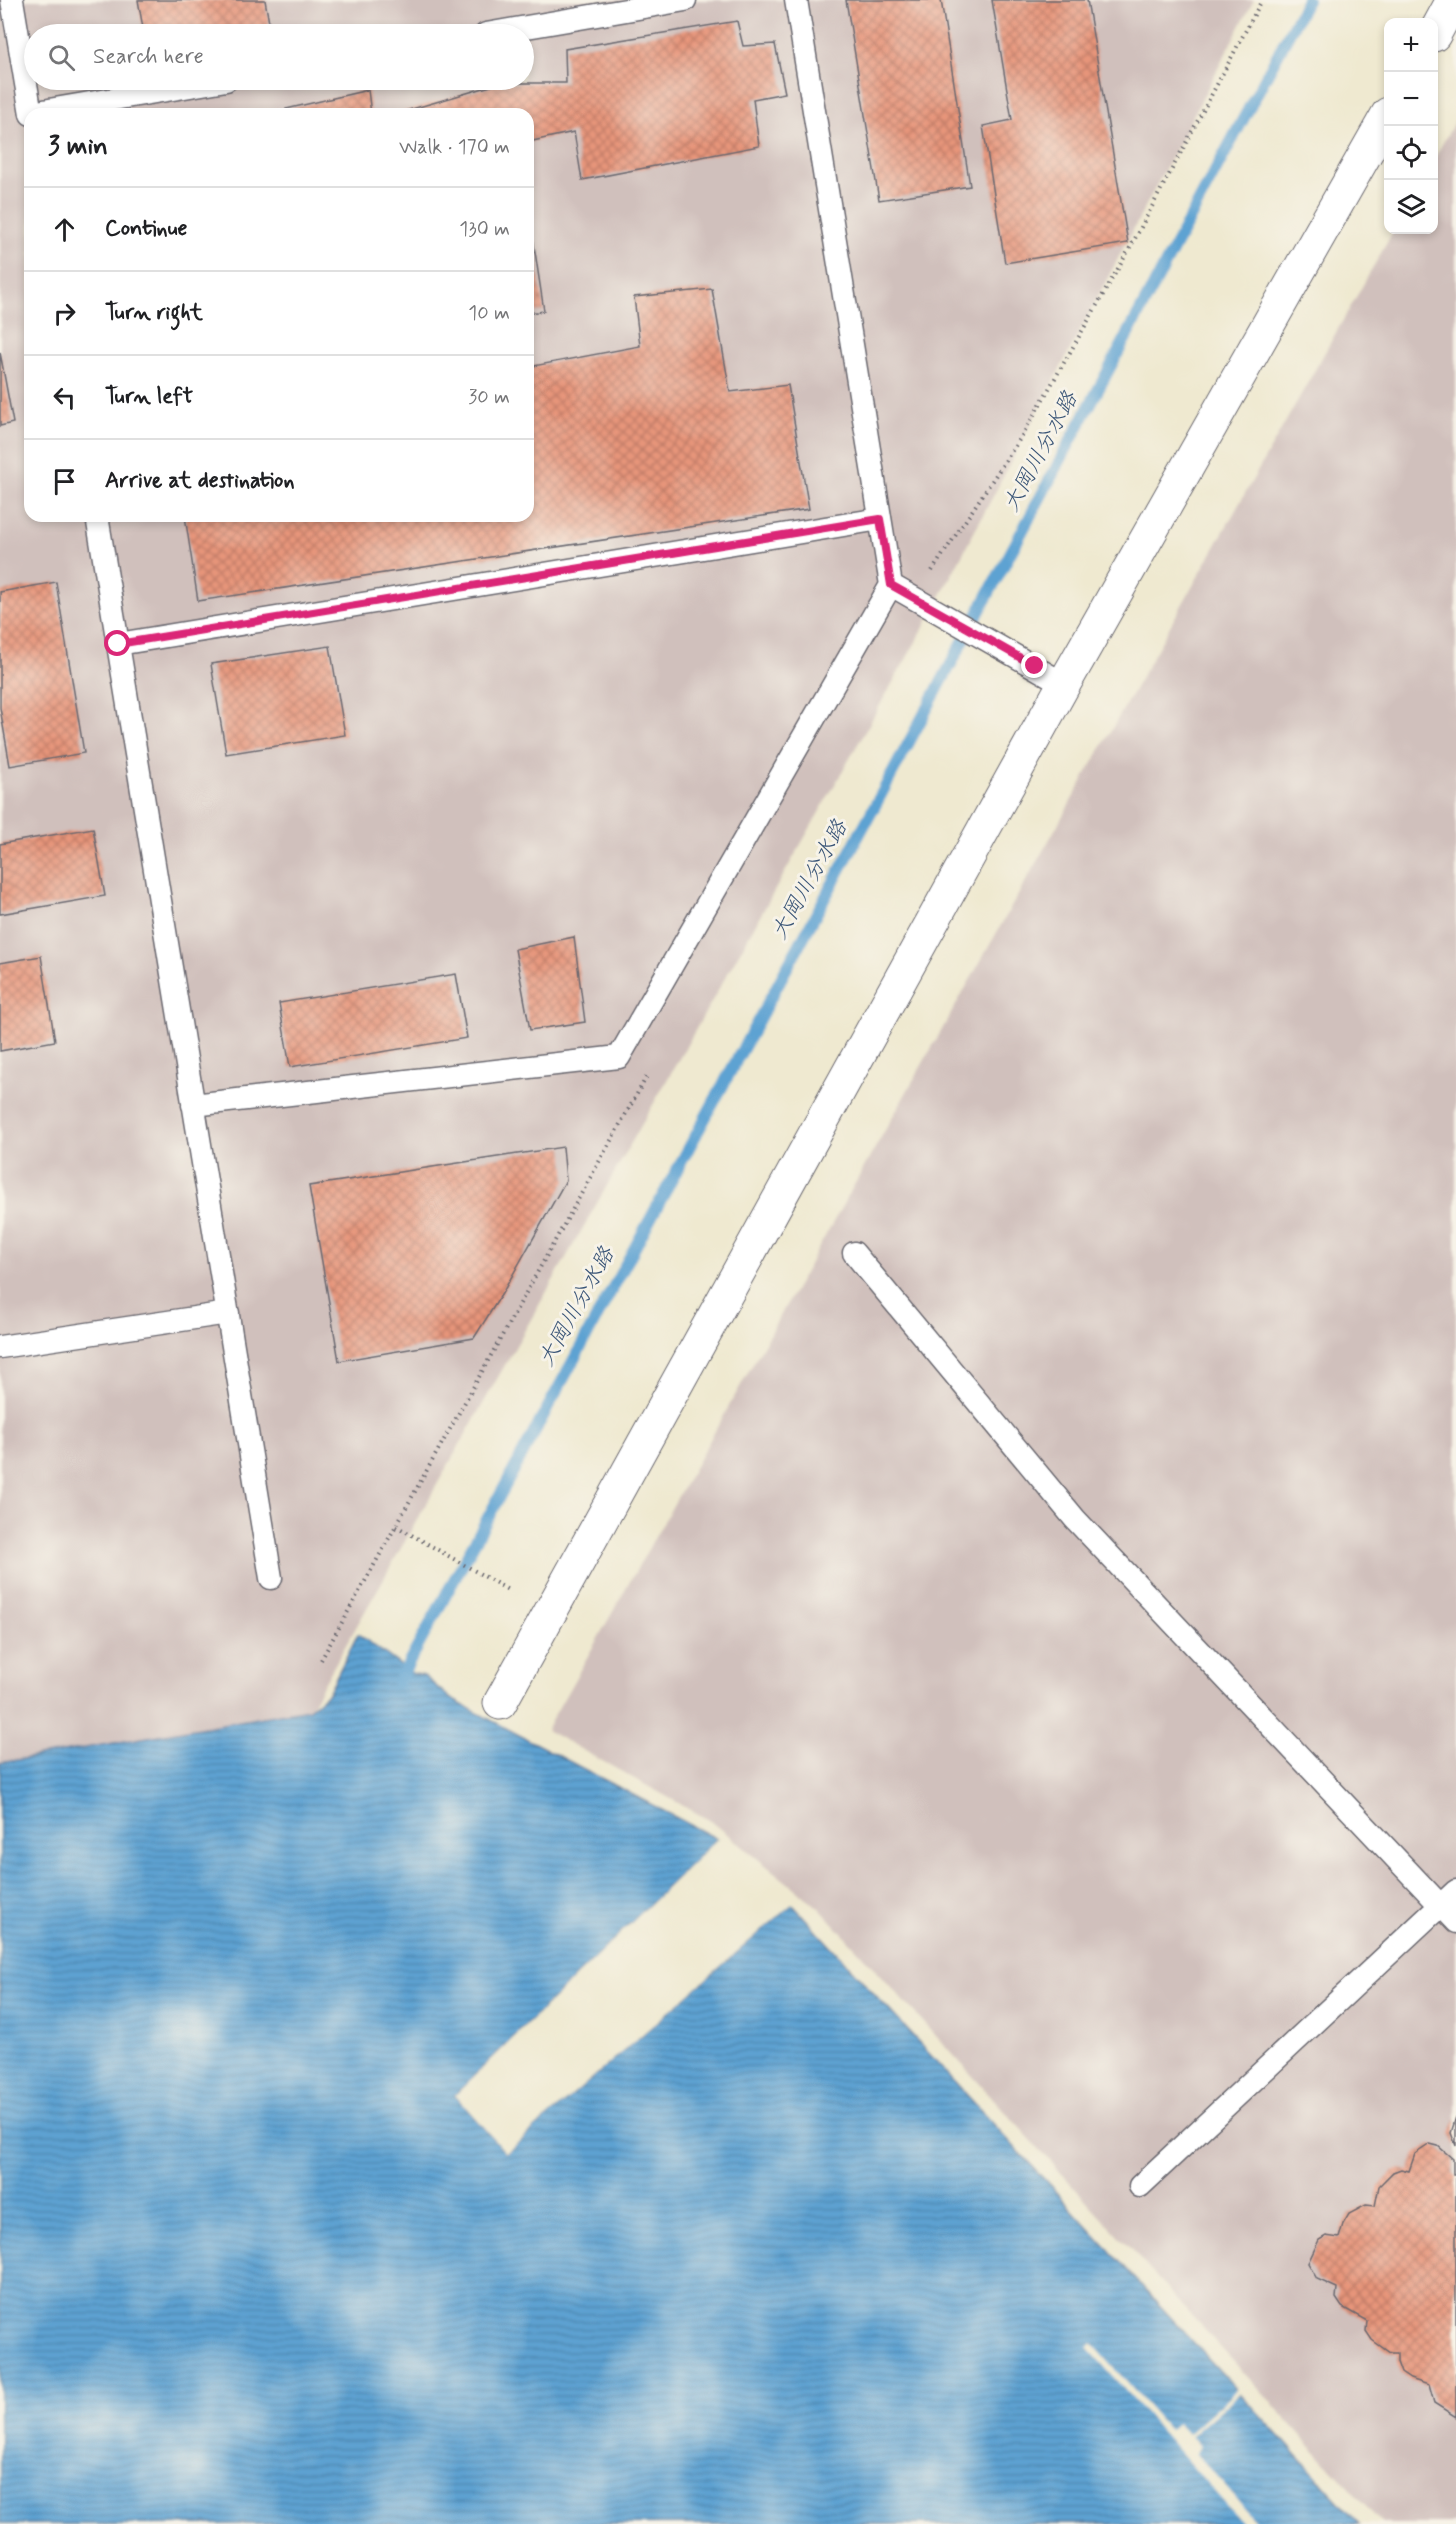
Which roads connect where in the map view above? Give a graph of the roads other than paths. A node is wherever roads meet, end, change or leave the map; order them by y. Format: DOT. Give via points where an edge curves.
graph roads {
  1 [pos="12,0"];
  2 [pos="686,0"];
  3 [pos="796,0"];
  4 [pos="1454,0"];
  5 [pos="534,26"];
  6 [pos="1438,28"];
  7 [pos="24,72"];
  8 [pos="27,90"];
  9 [pos="169,90"];
  10 [pos="30,108"];
  11 [pos="65,108"];
  12 [pos="1384,123"];
  13 [pos="880,519"];
  14 [pos="98,522"];
  15 [pos="891,585"];
  16 [pos="118,644"];
  17 [pos="1064,684"];
  18 [pos="194,1105"];
  19 [pos="854,1253"];
  20 [pos="228,1313"];
  21 [pos="0,1347"];
  22 [pos="272,1578"];
  23 [pos="500,1703"];
  24 [pos="1448,1898"];
  25 [pos="1456,1922"];
  26 [pos="1140,2186"];
  1 -- 7 [label="lane"];
  2 -- 5 [label="lane"];
  3 -- 13 [label="lane"];
  4 -- 6 [label="street"];
  8 -- 10 [label="lane"];
  9 -- 11 [label="lane"];
  12 -- 17 [label="street"];
  13 -- 15 [label="lane"];
  13 -- 16 [label="lane"];
  14 -- 16 [label="lane"];
  15 -- 17 [label="lane"];
  15 -- 18 [label="lane" via="619,1057"];
  16 -- 18 [label="lane"];
  17 -- 23 [label="street"];
  18 -- 20 [label="lane"];
  19 -- 24 [label="lane" via="1075,1519"];
  20 -- 21 [label="lane"];
  20 -- 22 [label="lane"];
  24 -- 25 [label="lane"];
  24 -- 26 [label="lane"];
}
